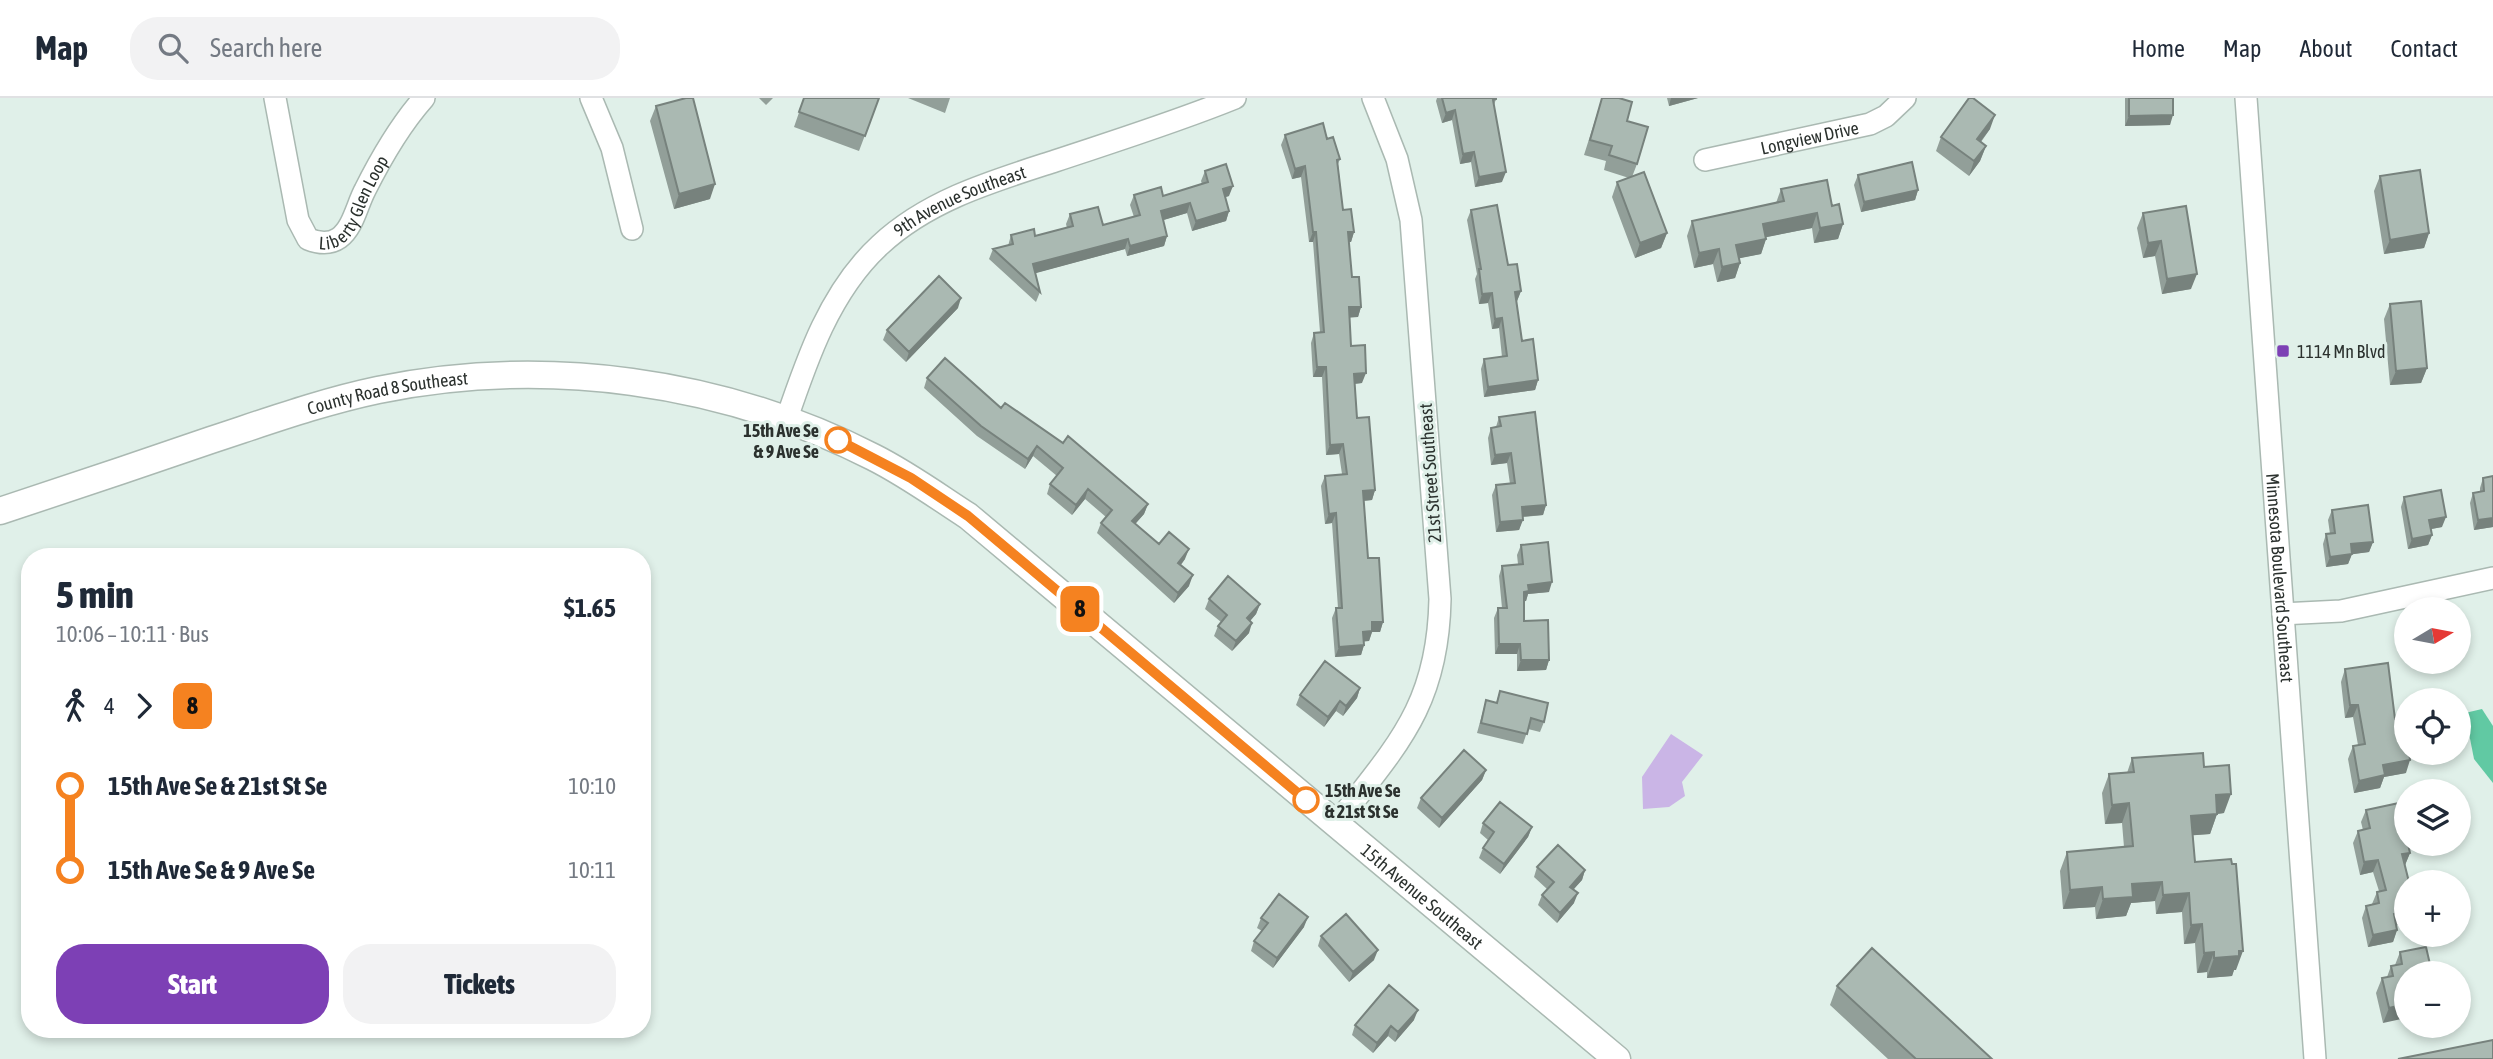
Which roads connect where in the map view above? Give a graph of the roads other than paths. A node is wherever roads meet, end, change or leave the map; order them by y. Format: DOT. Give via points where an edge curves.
graph roads {
  1 [pos="275,98"];
  2 [pos="424,98"];
  3 [pos="591,98"];
  4 [pos="1235,98"];
  5 [pos="1373,98"];
  6 [pos="1905,98"];
  7 [pos="2246,98"];
  8 [pos="1705,160"];
  9 [pos="632,229"];
  10 [pos="786,421"];
  11 [pos="0,511"];
  12 [pos="2493,578"];
  13 [pos="2283,614"];
  14 [pos="1336,824"];
  15 [pos="1617,1059"];
  16 [pos="2315,1059"];
  1 -- 2 [label="street, Liberty Glen Loop" via="298,220 308,239 319,244 341,237 387,149"];
  3 -- 9 [label="street" via="612,148"];
  4 -- 10 [label="street, 9th Avenue Southeast" via="970,190 919,214 879,245 850,279 815,344"];
  5 -- 14 [label="street, 21st Street Southeast" via="1397,159 1411,220 1439,633 1424,697 1412,723"];
  6 -- 8 [label="street, Longview Drive" via="1870,124"];
  7 -- 13 [label="street, Minnesota Boulevard Southeast"];
  10 -- 11 [label="main road, County Road 8 Southeast" via="715,398 609,378 472,377 331,401"];
  10 -- 14 [label="main road, 15th Avenue Southeast" via="875,458 968,516"];
  12 -- 13 [label="street" via="2341,611"];
  13 -- 16 [label="street, Minnesota Boulevard Southeast"];
  14 -- 15 [label="main road, 15th Avenue Southeast"];
}
